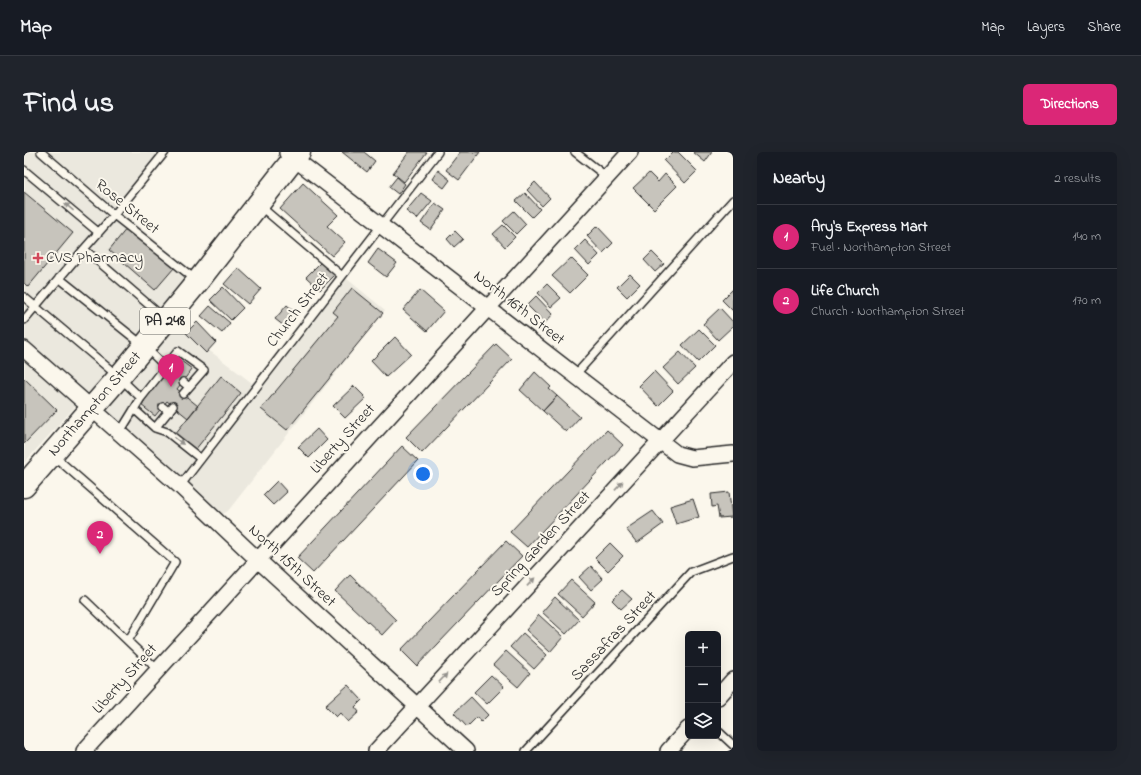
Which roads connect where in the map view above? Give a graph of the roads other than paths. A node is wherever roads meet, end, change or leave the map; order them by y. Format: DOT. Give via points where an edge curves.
graph roads {
  1 [pos="41,152"];
  2 [pos="165,152"];
  3 [pos="438,152"];
  4 [pos="576,152"];
  5 [pos="630,152"];
  6 [pos="293,154"];
  7 [pos="24,170"];
  8 [pos="607,177"];
  9 [pos="733,200"];
  10 [pos="258,204"];
  11 [pos="114,215"];
  12 [pos="382,225"];
  13 [pos="98,232"];
  14 [pos="84,249"];
  15 [pos="342,276"];
  16 [pos="59,278"];
  17 [pos="198,281"];
  18 [pos="24,297"];
  19 [pos="35,307"];
  20 [pos="488,307"];
  21 [pos="24,320"];
  22 [pos="166,320"];
  23 [pos="144,346"];
  24 [pos="24,349"];
  25 [pos="733,362"];
  26 [pos="167,368"];
  27 [pos="576,374"];
  28 [pos="119,377"];
  29 [pos="182,382"];
  30 [pos="189,387"];
  31 [pos="184,394"];
  32 [pos="145,395"];
  33 [pos="162,407"];
  34 [pos="93,409"];
  35 [pos="134,409"];
  36 [pos="155,428"];
  37 [pos="120,432"];
  38 [pos="661,440"];
  39 [pos="52,454"];
  40 [pos="733,454"];
  41 [pos="201,459"];
  42 [pos="24,486"];
  43 [pos="180,486"];
  44 [pos="733,556"];
  45 [pos="258,560"];
  46 [pos="85,600"];
  47 [pos="128,641"];
  48 [pos="158,670"];
  49 [pos="733,680"];
  50 [pos="721,694"];
  51 [pos="417,707"];
  52 [pos="685,733"];
  53 [pos="721,734"];
  54 [pos="733,745"];
  55 [pos="84,751"];
  56 [pos="376,751"];
  57 [pos="466,751"];
  58 [pos="526,751"];
  59 [pos="668,751"];
  1 -- 11 [label="lane, Rose Street"];
  2 -- 11 [label="lane"];
  3 -- 12 [label="lane, Church Street"];
  4 -- 8 [label="lane"];
  5 -- 8 [label="street, Liberty Street"];
  6 -- 10 [label="main road, Northampton Street / PA 248"];
  6 -- 12 [label="street, North 16th Street"];
  13 -- 7 [label="lane, one-way"];
  8 -- 20 [label="street, Liberty Street"];
  9 -- 27 [label="lane"];
  10 -- 15 [label="lane"];
  10 -- 17 [label="main road, Northampton Street / PA 248"];
  11 -- 13 [label="lane"];
  11 -- 17 [label="lane, Rose Street"];
  12 -- 15 [label="lane, Church Street"];
  12 -- 20 [label="street, North 16th Street"];
  13 -- 14 [label="lane"];
  14 -- 16 [label="lane"];
  14 -- 22 [label="lane"];
  15 -- 41 [label="lane, Church Street"];
  16 -- 19 [label="lane"];
  16 -- 23 [label="lane"];
  17 -- 22 [label="main road, Northampton Street / PA 248"];
  18 -- 19 [label="lane"];
  19 -- 21 [label="lane"];
  19 -- 28 [label="lane"];
  20 -- 27 [label="street, North 16th Street"];
  20 -- 45 [label="street, Liberty Street"];
  22 -- 23 [label="main road, Northampton Street / PA 248"];
  23 -- 26 [label="lane"];
  23 -- 28 [label="main road, Northampton Street / PA 248"];
  24 -- 34 [label="street, North 15th Street"];
  25 -- 38 [label="street, Spring Garden Street"];
  26 -- 30 [label="lane" via="178,351 204,370"];
  26 -- 32 [label="lane"];
  27 -- 38 [label="street, North 16th Street"];
  28 -- 32 [label="lane"];
  28 -- 34 [label="main road, Northampton Street / PA 248"];
  29 -- 30 [label="lane"];
  30 -- 31 [label="lane"];
  32 -- 35 [label="lane"];
  33 -- 36 [label="lane" via="171,409"];
  34 -- 37 [label="street, North 15th Street"];
  34 -- 39 [label="main road, Northampton Street / PA 248"];
  35 -- 36 [label="lane"];
  35 -- 37 [label="lane"];
  36 -- 41 [label="lane, one-way" via="167,432"];
  37 -- 43 [label="street, North 15th Street"];
  38 -- 40 [label="street, North 16th Street" via="677,454 692,458"];
  51 -- 38 [label="street, Spring Garden Street, one-way"];
  39 -- 42 [label="main road, Northampton Street / PA 248"];
  39 -- 47 [label="lane" via="174,562"];
  41 -- 43 [label="lane, Church Street"];
  43 -- 45 [label="street, North 15th Street"];
  44 -- 58 [label="lane, Sassafras Street" via="691,572"];
  45 -- 48 [label="street, Liberty Street"];
  45 -- 51 [label="street, North 15th Street"];
  46 -- 47 [label="lane"];
  47 -- 48 [label="lane"];
  48 -- 55 [label="street, Liberty Street"];
  49 -- 50 [label="street"];
  51 -- 56 [label="street, Spring Garden Street"];
  51 -- 57 [label="street, North 15th Street"];
  52 -- 59 [label="street"];
  53 -- 54 [label="lane"];
}
